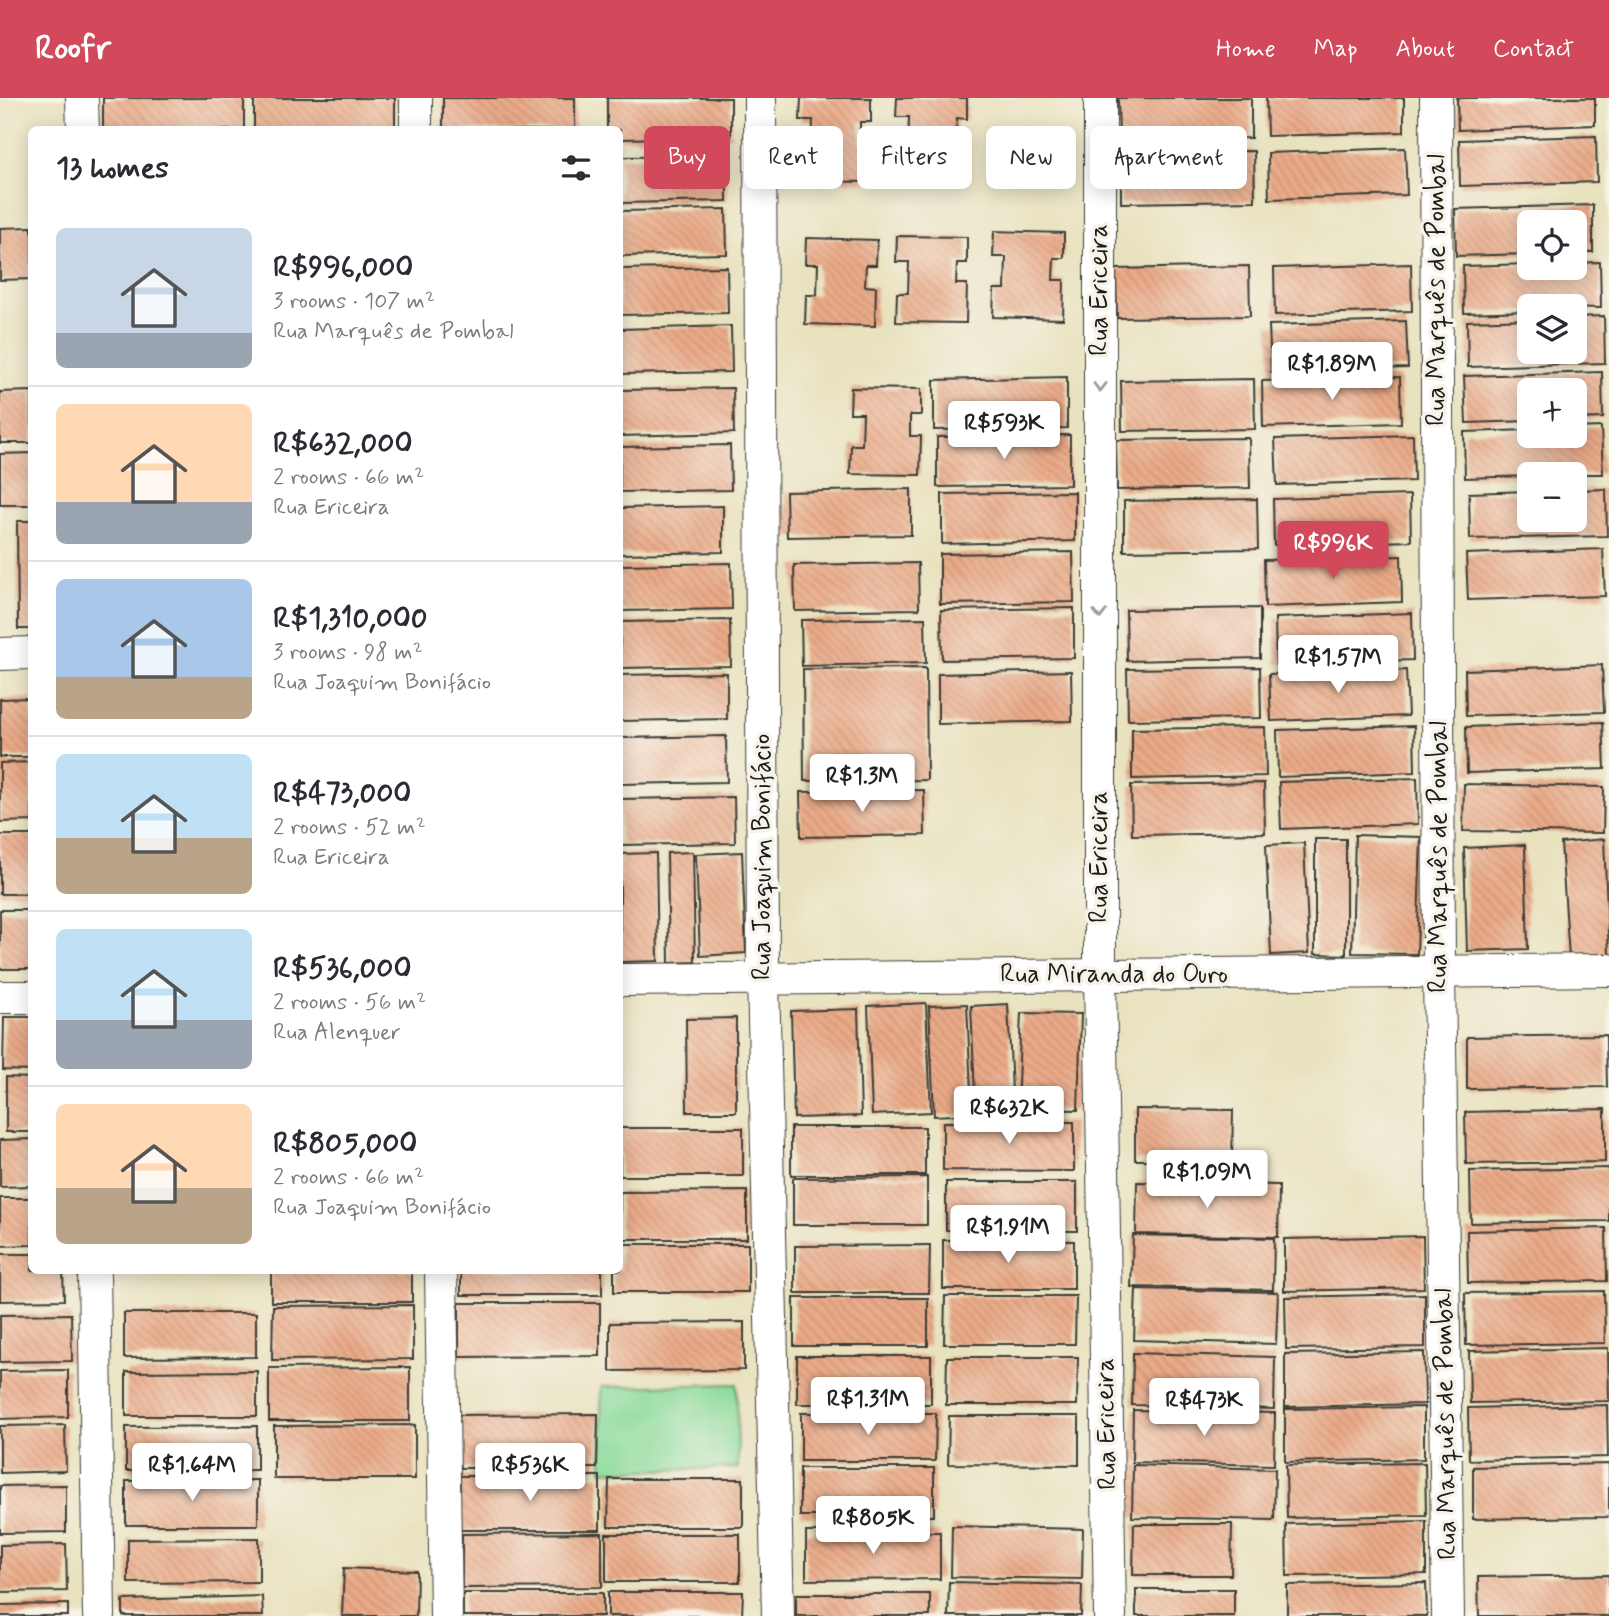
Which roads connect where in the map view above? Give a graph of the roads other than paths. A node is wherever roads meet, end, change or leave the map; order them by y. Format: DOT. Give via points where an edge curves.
graph roads {
  1 [pos="82,98"];
  2 [pos="416,98"];
  3 [pos="760,98"];
  4 [pos="1100,98"];
  5 [pos="1436,98"];
  6 [pos="82,126"];
  7 [pos="416,126"];
  8 [pos="28,653"];
  9 [pos="0,654"];
  10 [pos="1609,970"];
  11 [pos="1439,972"];
  12 [pos="1100,975"];
  13 [pos="763,977"];
  14 [pos="623,980"];
  15 [pos="0,997"];
  16 [pos="28,997"];
  17 [pos="94,1274"];
  18 [pos="441,1274"];
  19 [pos="99,1616"];
  20 [pos="446,1616"];
  21 [pos="778,1616"];
  22 [pos="1110,1616"];
  23 [pos="1448,1616"];
  1 -- 6 [label="street"];
  2 -- 7 [label="street"];
  3 -- 13 [label="street, Rua Joaquim Bonifácio"];
  4 -- 12 [label="street, Rua Ericeira, one-way"];
  5 -- 11 [label="street, Rua Marquês de Pombal"];
  8 -- 9 [label="street"];
  10 -- 11 [label="street, Rua Miranda do Ouro"];
  11 -- 12 [label="street, Rua Miranda do Ouro"];
  11 -- 23 [label="street, Rua Marquês de Pombal"];
  12 -- 13 [label="street, Rua Miranda do Ouro"];
  12 -- 22 [label="street, Rua Ericeira"];
  13 -- 14 [label="street, Rua Miranda do Ouro"];
  13 -- 21 [label="street, Rua Joaquim Bonifácio"];
  15 -- 16 [label="street"];
  17 -- 19 [label="street"];
  18 -- 20 [label="street"];
}
